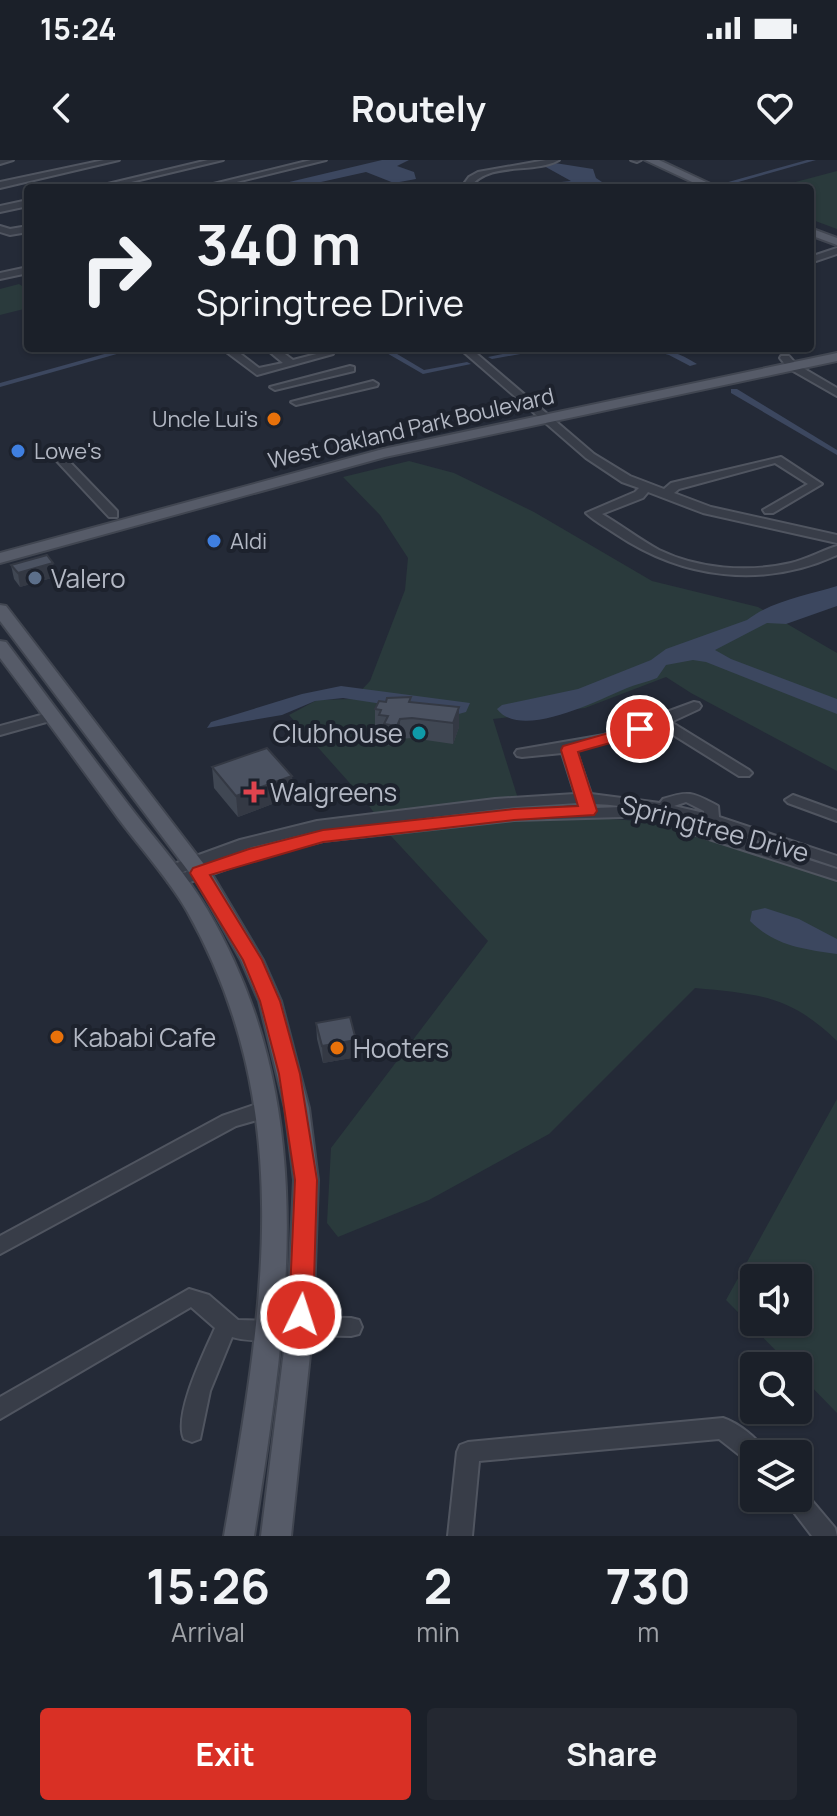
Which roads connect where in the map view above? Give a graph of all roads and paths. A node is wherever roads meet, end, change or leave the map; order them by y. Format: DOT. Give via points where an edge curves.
graph roads {
  1 [pos="9,160"];
  2 [pos="115,160"];
  3 [pos="173,160"];
  4 [pos="219,160"];
  5 [pos="322,160"];
  6 [pos="544,160"];
  7 [pos="555,160"];
  8 [pos="635,160"];
  9 [pos="650,160"];
  10 [pos="0,162"];
  11 [pos="187,167"];
  12 [pos="197,173"];
  13 [pos="208,178"];
  14 [pos="113,184"];
  15 [pos="218,184"];
  16 [pos="458,184"];
  17 [pos="467,184"];
  18 [pos="695,184"];
  19 [pos="696,184"];
  20 [pos="0,185"];
  21 [pos="24,204"];
  22 [pos="0,209"];
  23 [pos="814,226"];
  24 [pos="814,233"];
  25 [pos="837,235"];
  26 [pos="837,242"];
  27 [pos="837,251"];
  28 [pos="814,259"];
  29 [pos="24,273"];
  30 [pos="0,278"];
  31 [pos="837,347"];
  32 [pos="231,352"];
  33 [pos="275,352"];
  34 [pos="469,352"];
  35 [pos="328,354"];
  36 [pos="837,357"];
  37 [pos="792,363"];
  38 [pos="291,364"];
  39 [pos="350,369"];
  40 [pos="373,384"];
  41 [pos="275,387"];
  42 [pos="837,390"];
  43 [pos="296,402"];
  44 [pos="540,414"];
  45 [pos="58,456"];
  46 [pos="645,488"];
  47 [pos="664,495"];
  48 [pos="769,510"];
  49 [pos="113,514"];
  50 [pos="837,539"];
  51 [pos="0,545"];
  52 [pos="837,550"];
  53 [pos="0,558"];
  54 [pos="0,610"];
  55 [pos="0,646"];
  56 [pos="694,706"];
  57 [pos="57,709"];
  58 [pos="660,721"];
  59 [pos="0,725"];
  60 [pos="0,731"];
  61 [pos="569,750"];
  62 [pos="522,753"];
  63 [pos="744,773"];
  64 [pos="793,800"];
  65 [pos="587,806"];
  66 [pos="837,816"];
  67 [pos="711,828"];
  68 [pos="837,862"];
  69 [pos="196,868"];
  70 [pos="837,875"];
  71 [pos="173,877"];
  72 [pos="268,1110"];
  73 [pos="0,1246"];
  74 [pos="275,1277"];
  75 [pos="300,1320"];
  76 [pos="226,1326"];
  77 [pos="351,1327"];
  78 [pos="270,1337"];
  79 [pos="293,1380"];
  80 [pos="0,1409"];
  81 [pos="192,1432"];
  82 [pos="740,1442"];
  83 [pos="807,1512"];
  84 [pos="239,1536"];
  85 [pos="276,1536"];
  86 [pos="460,1536"];
  87 [pos="827,1536"];
  1 -- 10 [label="street"];
  2 -- 20 [label="street"];
  3 -- 11 [label="street"];
  4 -- 11 [label="street"];
  5 -- 15 [label="street"];
  6 -- 16 [label="street" via="478,169 461,177"];
  7 -- 17 [label="street" via="483,171"];
  8 -- 18 [label="main road"];
  9 -- 19 [label="main road"];
  11 -- 12 [label="street"];
  11 -- 14 [label="street"];
  13 -- 15 [label="street"];
  21 -- 22 [label="street"];
  23 -- 25 [label="main road"];
  24 -- 26 [label="main road"];
  27 -- 28 [label="street"];
  29 -- 30 [label="street"];
  31 -- 37 [label="main road, West Oakland Park Boulevard"];
  32 -- 38 [label="street" via="257,372"];
  33 -- 38 [label="street"];
  34 -- 44 [label="street"];
  35 -- 38 [label="street"];
  36 -- 37 [label="main road, West Oakland Park Boulevard"];
  37 -- 42 [label="street"];
  37 -- 44 [label="main road, West Oakland Park Boulevard"];
  39 -- 41 [label="street"];
  40 -- 43 [label="street"];
  44 -- 46 [label="street" via="611,471"];
  44 -- 49 [label="main road, West Oakland Park Boulevard" via="355,449"];
  44 -- 53 [label="main road, West Oakland Park Boulevard"];
  45 -- 49 [label="street"];
  46 -- 47 [label="street"];
  46 -- 52 [label="street" via="592,513 666,557 741,575"];
  47 -- 48 [label="street" via="675,486 768,459 786,462 816,484"];
  47 -- 50 [label="street"];
  49 -- 51 [label="main road, West Oakland Park Boulevard"];
  54 -- 57 [label="main road"];
  55 -- 57 [label="main road" via="32,688"];
  56 -- 58 [label="street"];
  57 -- 59 [label="street"];
  57 -- 60 [label="street"];
  57 -- 69 [label="main road" via="92,732"];
  57 -- 71 [label="main road"];
  58 -- 61 [label="street"];
  58 -- 63 [label="street"];
  61 -- 62 [label="street"];
  61 -- 65 [label="street"];
  64 -- 66 [label="street"];
  65 -- 67 [label="street, Springtree Drive"];
  65 -- 67 [label="street, Springtree Drive" via="627,801"];
  65 -- 69 [label="street, Springtree Drive" via="323,836"];
  67 -- 68 [label="street, Springtree Drive"];
  67 -- 70 [label="street, Springtree Drive"];
  69 -- 71 [label="street, Springtree Drive"];
  69 -- 75 [label="main road" via="252,960 270,1001 290,1074 306,1180"];
  71 -- 72 [label="main road" via="198,912 247,1019"];
  72 -- 73 [label="street" via="229,1121"];
  72 -- 74 [label="main road" via="278,1198"];
  74 -- 75 [label="main road" via="283,1286 281,1309"];
  74 -- 78 [label="main road"];
  75 -- 77 [label="street"];
  75 -- 79 [label="main road"];
  76 -- 78 [label="street"];
  76 -- 80 [label="street" via="199,1298 189,1298"];
  76 -- 81 [label="street" via="199,1391"];
  78 -- 79 [label="main road" via="287,1351 285,1371"];
  78 -- 84 [label="main road"];
  79 -- 85 [label="main road"];
  82 -- 86 [label="street" via="723,1428 468,1452"];
  83 -- 87 [label="street"];
}
